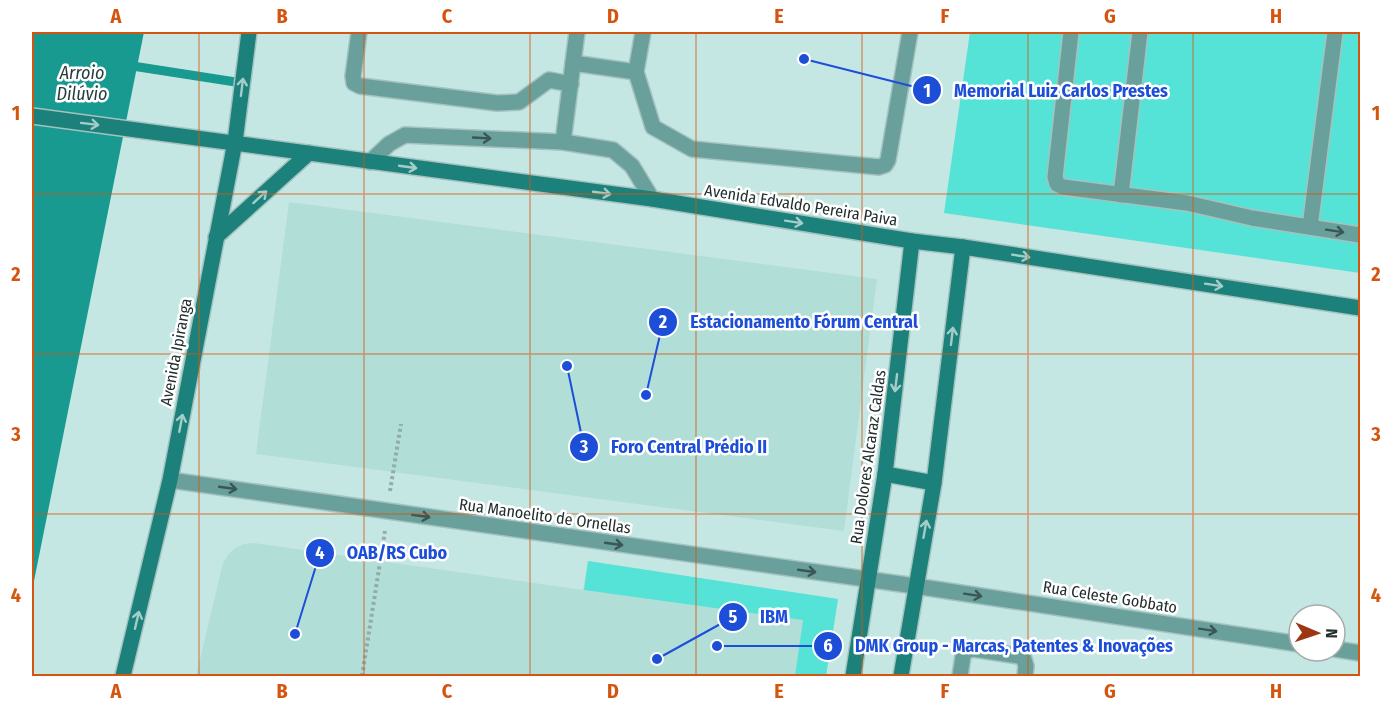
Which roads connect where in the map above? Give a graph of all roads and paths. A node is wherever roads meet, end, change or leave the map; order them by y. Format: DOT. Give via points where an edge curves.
graph roads {
  1 [pos="249,32"];
  2 [pos="359,32"];
  3 [pos="577,32"];
  4 [pos="643,32"];
  5 [pos="910,32"];
  6 [pos="1071,32"];
  7 [pos="1140,32"];
  8 [pos="1335,32"];
  9 [pos="573,63"];
  10 [pos="636,72"];
  11 [pos="571,84"];
  12 [pos="32,116"];
  13 [pos="235,142"];
  14 [pos="563,142"];
  15 [pos="309,153"];
  16 [pos="370,162"];
  17 [pos="1121,195"];
  18 [pos="652,199"];
  19 [pos="1310,227"];
  20 [pos="1360,235"];
  21 [pos="216,237"];
  22 [pos="912,241"];
  23 [pos="963,247"];
  24 [pos="1360,308"];
  25 [pos="885,474"];
  26 [pos="170,480"];
  27 [pos="933,483"];
  28 [pos="380,561"];
  29 [pos="869,580"];
  30 [pos="915,586"];
  31 [pos="1287,642"];
  32 [pos="123,676"];
  33 [pos="362,676"];
  34 [pos="853,676"];
  35 [pos="901,676"];
  36 [pos="960,676"];
  37 [pos="1024,676"];
  13 -- 1 [label="main road, Avenida Ipiranga, one-way"];
  2 -- 11 [label="street" via="352,76 360,86 497,103 519,102 549,80"];
  3 -- 9 [label="street"];
  4 -- 10 [label="street"];
  5 -- 10 [label="street" via="888,160 879,167 692,149 653,127"];
  6 -- 17 [label="street" via="1057,184"];
  7 -- 17 [label="street"];
  8 -- 19 [label="street"];
  9 -- 10 [label="street"];
  9 -- 11 [label="street"];
  11 -- 14 [label="street"];
  12 -- 13 [label="main road, Avenida Edvaldo Pereira Paiva, one-way"];
  13 -- 15 [label="main road, Avenida Edvaldo Pereira Paiva"];
  13 -- 21 [label="main road, Avenida Ipiranga"];
  16 -- 14 [label="street, one-way" via="405,135"];
  14 -- 18 [label="street" via="613,150 632,166"];
  15 -- 16 [label="main road, Avenida Edvaldo Pereira Paiva"];
  21 -- 15 [label="main road, one-way"];
  16 -- 18 [label="main road, Avenida Edvaldo Pereira Paiva, one-way"];
  17 -- 19 [label="street" via="1187,203"];
  18 -- 22 [label="main road, Avenida Edvaldo Pereira Paiva, one-way"];
  19 -- 20 [label="street, one-way"];
  26 -- 21 [label="main road, Avenida Ipiranga, one-way"];
  22 -- 23 [label="main road, Avenida Edvaldo Pereira Paiva"];
  22 -- 25 [label="main road, Rua Dolores Alcaraz Caldas, one-way"];
  23 -- 24 [label="main road, Avenida Edvaldo Pereira Paiva, one-way"];
  27 -- 23 [label="main road, one-way"];
  25 -- 27 [label="main road"];
  25 -- 29 [label="main road, Rua Dolores Alcaraz Caldas"];
  26 -- 29 [label="street, Rua Manoelito de Ornellas, one-way"];
  32 -- 26 [label="main road, Avenida Ipiranga, one-way"];
  30 -- 27 [label="main road, one-way"];
  28 -- 33 [label="path"];
  29 -- 30 [label="street, Rua Manoelito de Ornellas"];
  29 -- 34 [label="main road, Rua Dolores Alcaraz Caldas"];
  30 -- 31 [label="street, Rua Celeste Gobbato, one-way"];
  30 -- 35 [label="main road"];
  36 -- 37 [label="street" via="963,656 973,649 1019,656 1026,666"];
}
